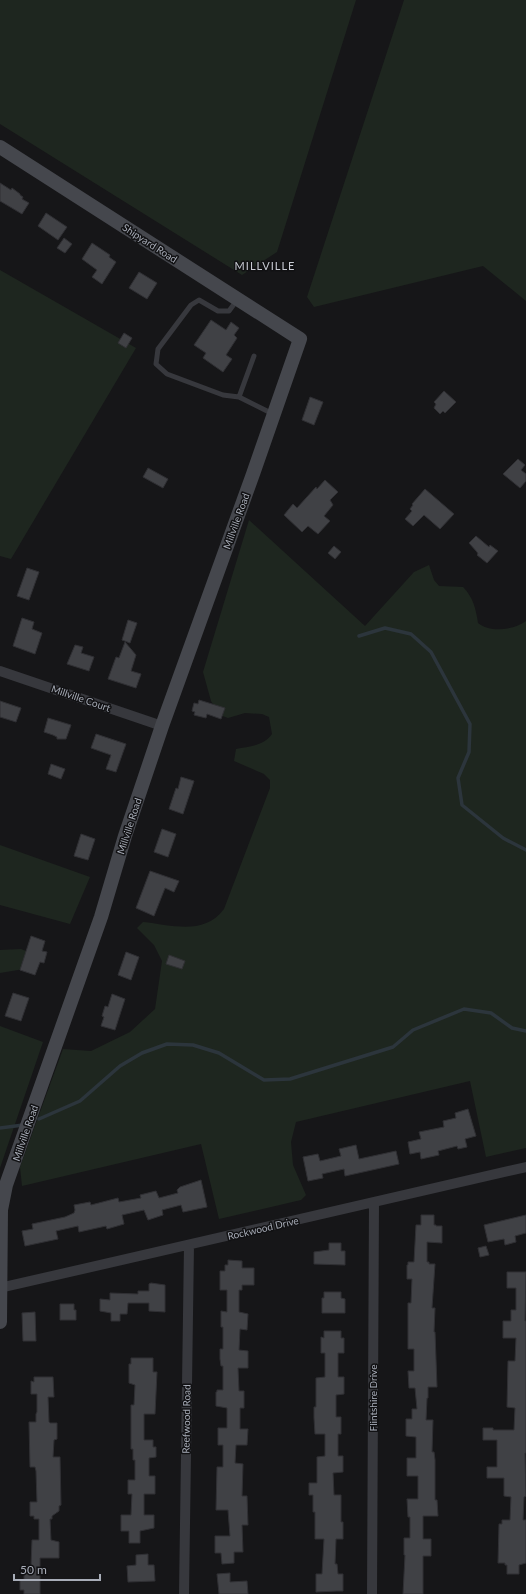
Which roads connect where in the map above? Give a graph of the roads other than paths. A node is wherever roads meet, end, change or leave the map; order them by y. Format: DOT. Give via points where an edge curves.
graph roads {
  1 [pos="0,147"];
  2 [pos="238,300"];
  3 [pos="300,339"];
  4 [pos="254,356"];
  5 [pos="239,397"];
  6 [pos="274,415"];
  7 [pos="0,671"];
  8 [pos="162,726"];
  9 [pos="526,1167"];
  10 [pos="374,1203"];
  11 [pos="189,1245"];
  12 [pos="0,1288"];
  13 [pos="0,1322"];
  14 [pos="184,1594"];
  15 [pos="372,1594"];
  1 -- 2 [label="street, Shipyard Road"];
  2 -- 3 [label="street, Shipyard Road"];
  2 -- 5 [label="lane" via="229,311 218,311 199,300 191,305 158,348 156,364 167,374 223,395"];
  3 -- 6 [label="street, Millville Road"];
  4 -- 5 [label="lane"];
  5 -- 6 [label="lane"];
  6 -- 8 [label="street, Millville Road"];
  7 -- 8 [label="street, Millville Court"];
  8 -- 12 [label="street, Millville Road" via="101,917 6,1185 1,1210"];
  9 -- 10 [label="street, Rockwood Drive"];
  10 -- 11 [label="street, Rockwood Drive"];
  10 -- 15 [label="street, Flintshire Drive"];
  11 -- 12 [label="street, Rockwood Drive"];
  11 -- 14 [label="street, Reefwood Road"];
  12 -- 13 [label="street, Millville Road"];
}
